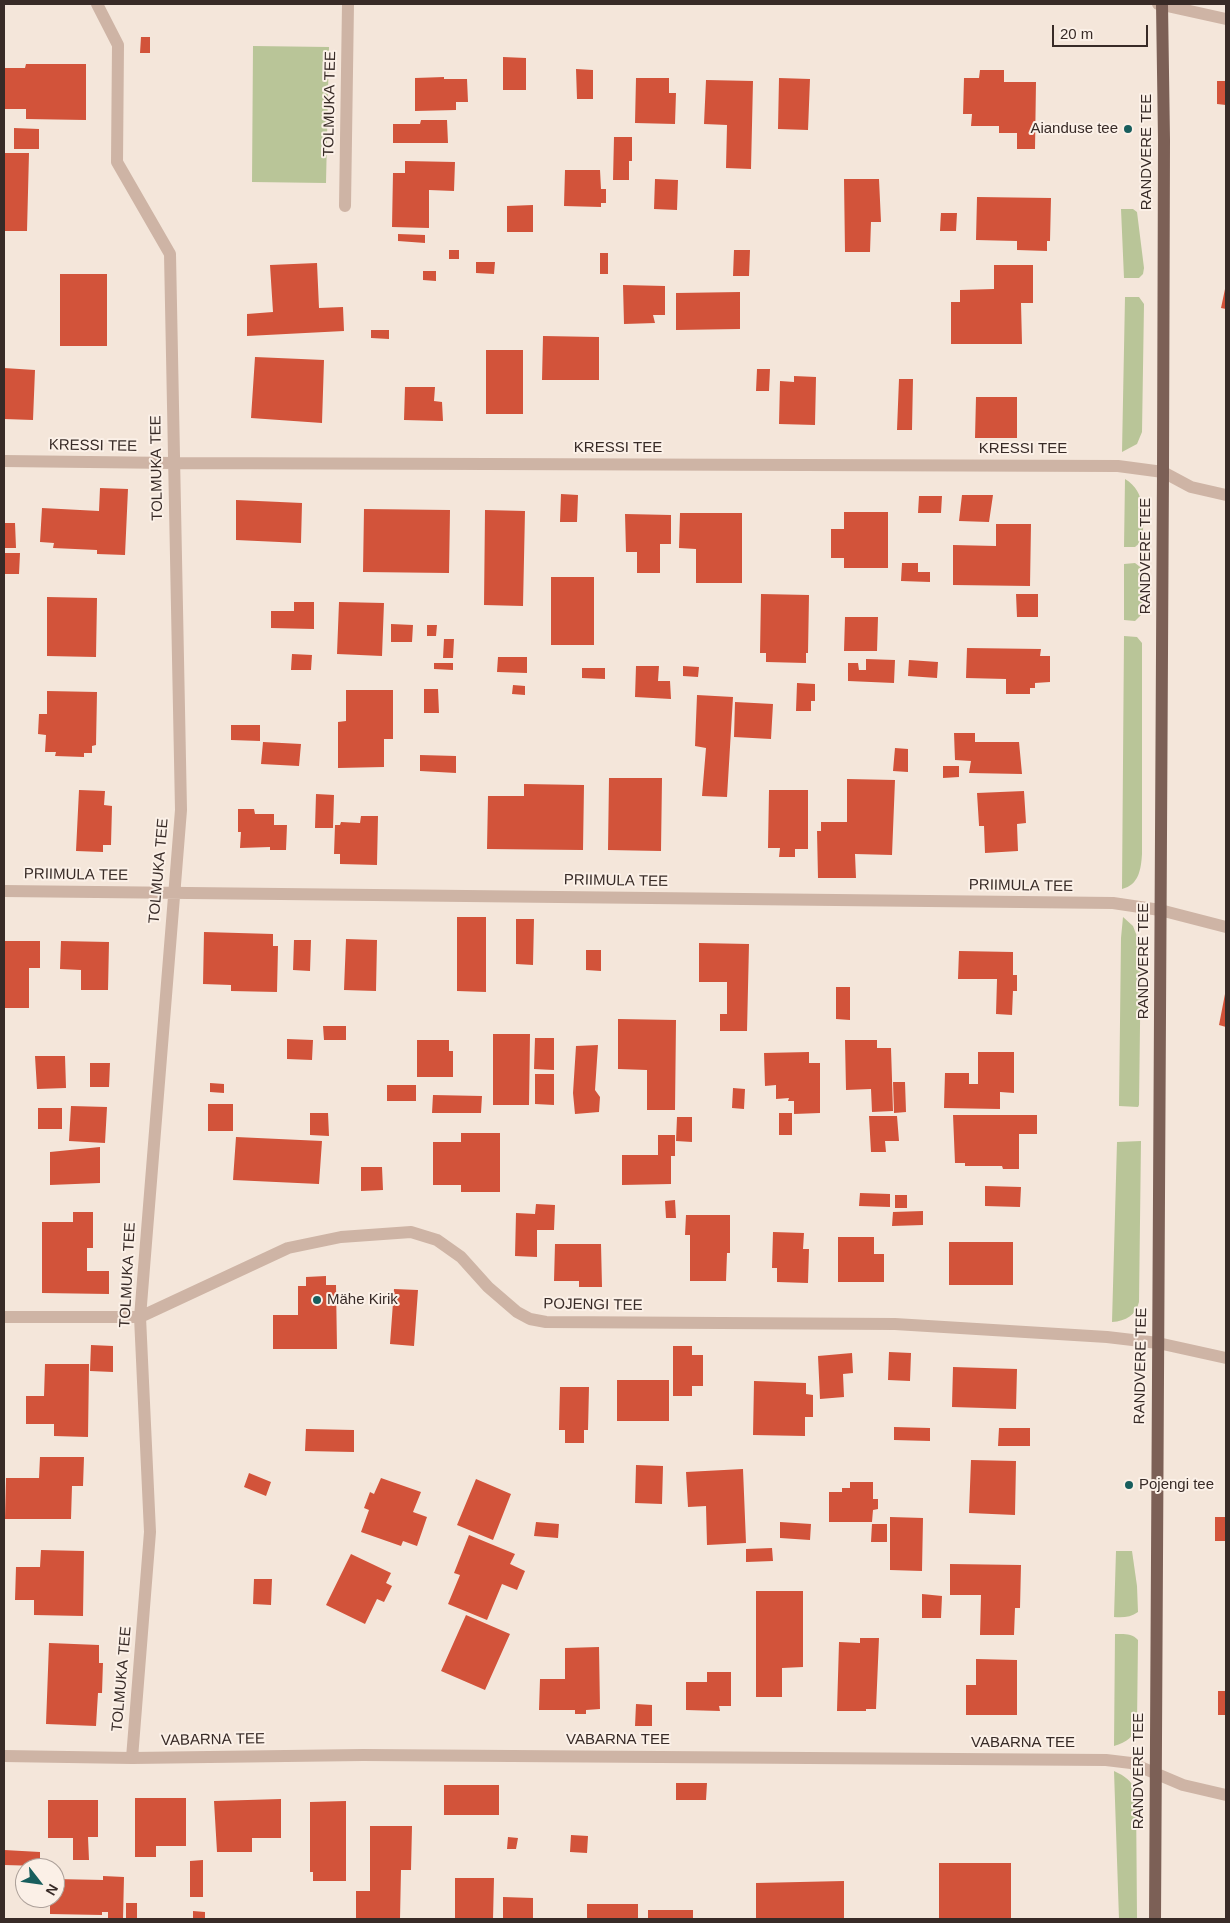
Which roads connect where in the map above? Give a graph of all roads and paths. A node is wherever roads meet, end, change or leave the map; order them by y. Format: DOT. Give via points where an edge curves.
graph roads {
  1 [pos="97,4"];
  2 [pos="348,4"];
  3 [pos="1158,4"];
  4 [pos="1162,4"];
  5 [pos="1226,19"];
  6 [pos="345,206"];
  7 [pos="4,461"];
  8 [pos="173,463"];
  9 [pos="1163,472"];
  10 [pos="1226,496"];
  11 [pos="4,891"];
  12 [pos="173,892"];
  13 [pos="1160,910"];
  14 [pos="1226,927"];
  15 [pos="4,1317"];
  16 [pos="140,1317"];
  17 [pos="1158,1343"];
  18 [pos="1226,1358"];
  19 [pos="4,1756"];
  20 [pos="132,1758"];
  21 [pos="1155,1774"];
  22 [pos="1226,1795"];
  23 [pos="1155,1919"];
  1 -- 8 [label="street, TOLMUKA TEE" via="118,45 117,162 170,254"];
  2 -- 6 [label="street, TOLMUKA TEE"];
  3 -- 4 [label="street"];
  4 -- 5 [label="street"];
  4 -- 9 [label="main road, RANDVERE TEE"];
  7 -- 8 [label="street, KRESSI TEE"];
  8 -- 9 [label="street, KRESSI TEE" via="1118,466"];
  8 -- 12 [label="street, TOLMUKA TEE" via="181,810"];
  9 -- 10 [label="street, KRESSI TEE" via="1191,487"];
  9 -- 13 [label="main road, RANDVERE TEE"];
  11 -- 12 [label="street, PRIIMULA TEE"];
  12 -- 13 [label="street, PRIIMULA TEE" via="1113,903"];
  12 -- 16 [label="street, TOLMUKA TEE"];
  13 -- 14 [label="street, PRIIMULA TEE"];
  13 -- 17 [label="main road, RANDVERE TEE"];
  15 -- 16 [label="street, POJENGI TEE"];
  16 -- 17 [label="street, POJENGI TEE" via="288,1248 341,1236 411,1232 437,1240 461,1257 517,1312 546,1322 895,1324"];
  16 -- 20 [label="street, TOLMUKA TEE" via="150,1532"];
  17 -- 18 [label="street, POJENGI TEE"];
  17 -- 21 [label="main road, RANDVERE TEE"];
  19 -- 20 [label="street, VABARNA TEE"];
  20 -- 21 [label="street, VABARNA TEE" via="373,1755 1106,1760 1131,1763"];
  21 -- 22 [label="street, VABARNA TEE"];
  21 -- 23 [label="main road, RANDVERE TEE"];
}
